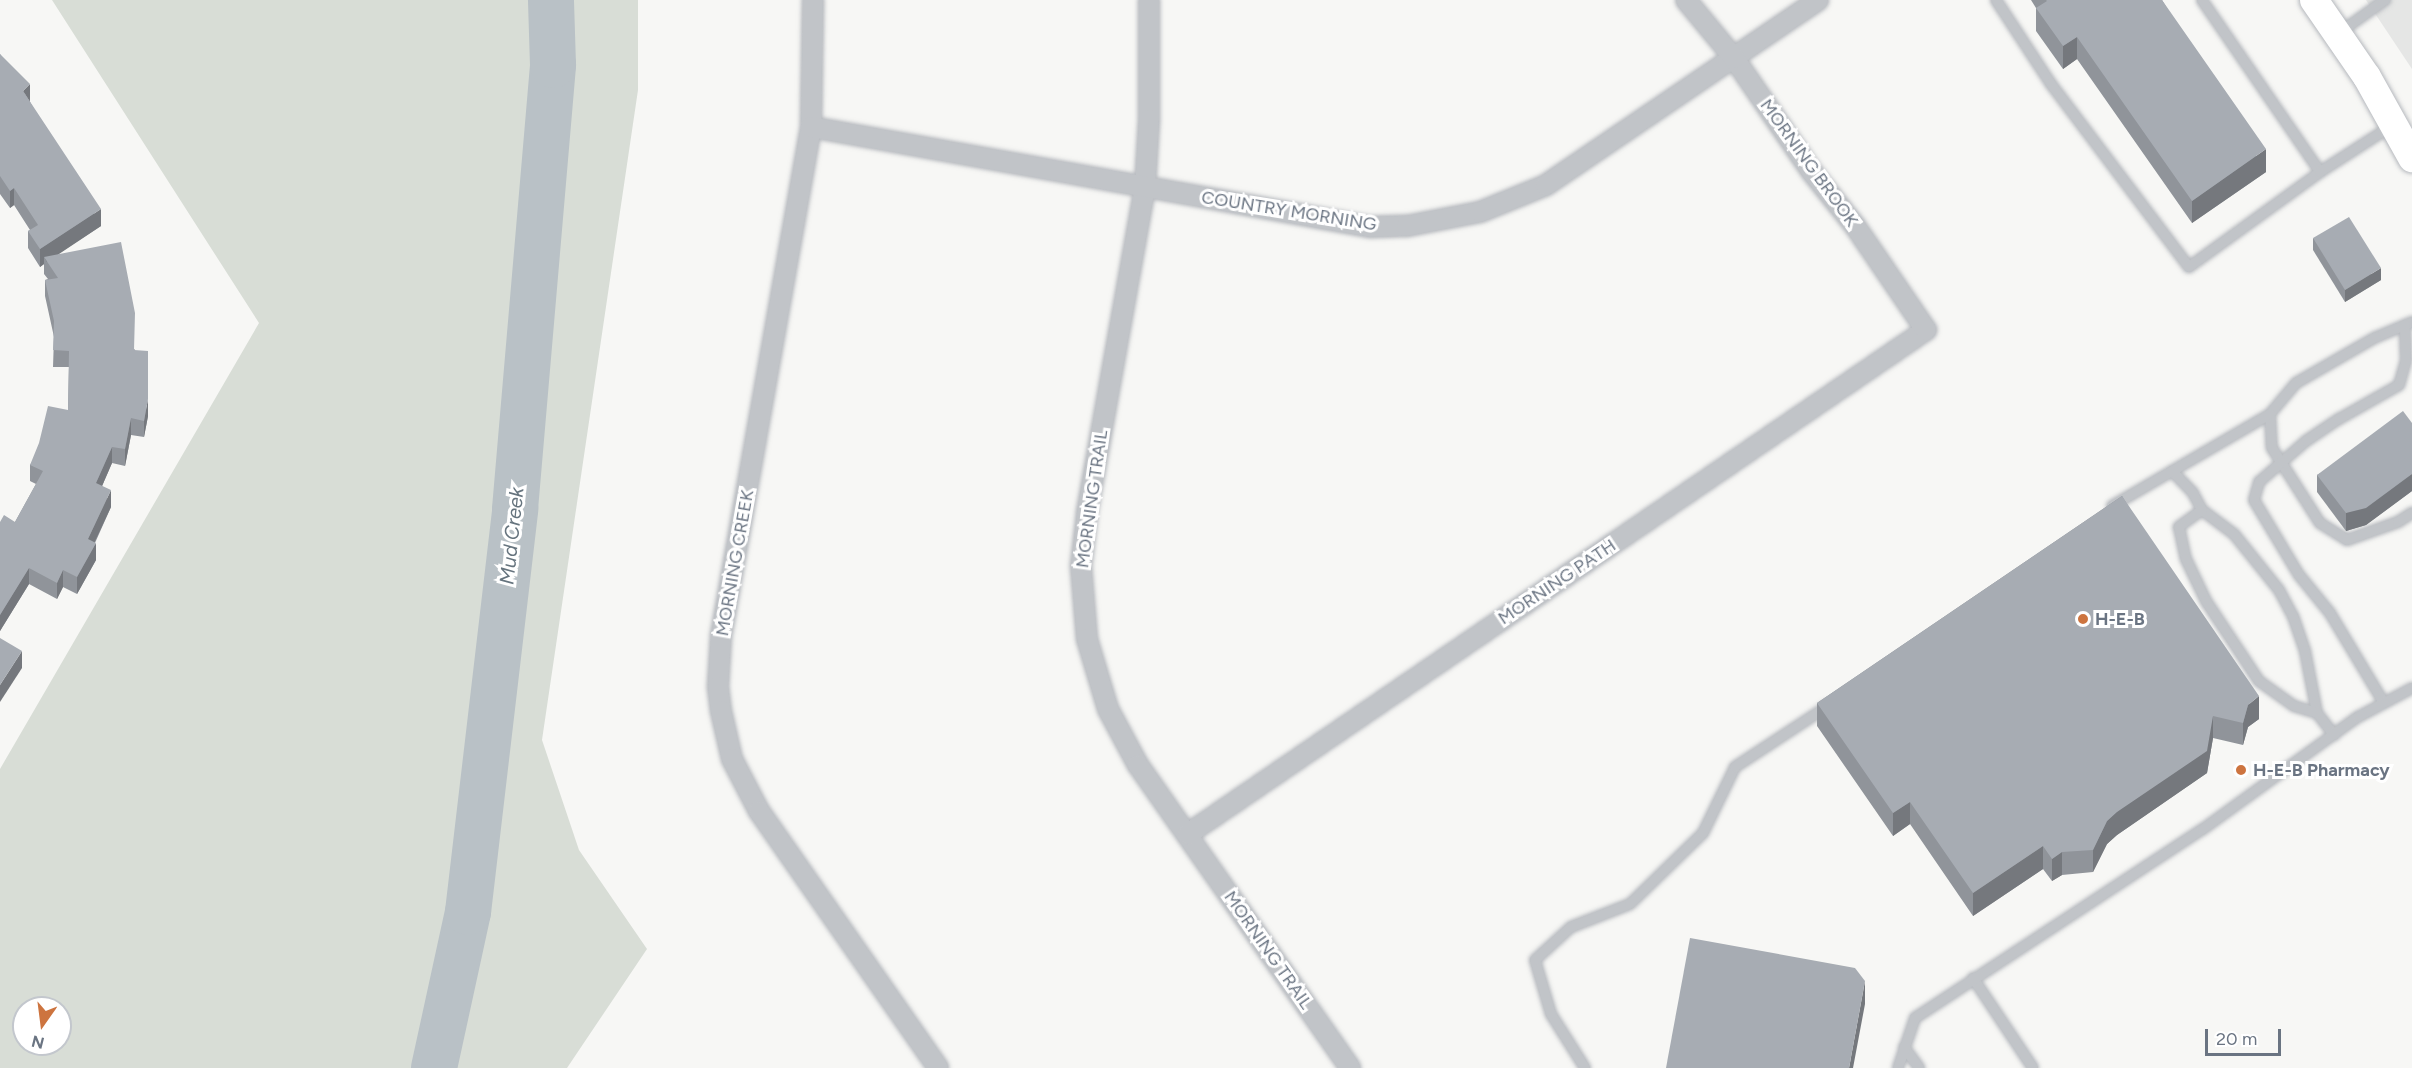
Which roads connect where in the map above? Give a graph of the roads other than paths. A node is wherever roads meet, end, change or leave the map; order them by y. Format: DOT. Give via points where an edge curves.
graph roads {
  1 [pos="813,0"];
  2 [pos="1149,0"];
  3 [pos="1686,0"];
  4 [pos="1818,0"];
  5 [pos="1996,0"];
  6 [pos="2202,0"];
  7 [pos="2314,0"];
  8 [pos="2385,0"];
  9 [pos="2337,34"];
  10 [pos="1734,58"];
  11 [pos="2393,125"];
  12 [pos="811,127"];
  13 [pos="2412,158"];
  14 [pos="2320,172"];
  15 [pos="1145,187"];
  16 [pos="2408,323"];
  17 [pos="1926,330"];
  18 [pos="2270,414"];
  19 [pos="2283,464"];
  20 [pos="2172,471"];
  21 [pos="2202,510"];
  22 [pos="2105,511"];
  23 [pos="2412,513"];
  24 [pos="2412,688"];
  25 [pos="2384,702"];
  26 [pos="1834,703"];
  27 [pos="2317,713"];
  28 [pos="2334,735"];
  29 [pos="1188,834"];
  30 [pos="1973,978"];
  31 [pos="1904,1047"];
  32 [pos="938,1068"];
  33 [pos="1350,1068"];
  34 [pos="1585,1068"];
  35 [pos="1898,1068"];
  36 [pos="1919,1068"];
  37 [pos="2033,1068"];
  1 -- 12 [label="street, MORNING CREEK"];
  2 -- 15 [label="street, MORNING TRAIL"];
  3 -- 10 [label="street, MORNING BROOK"];
  4 -- 10 [label="street, COUNTRY MORNING"];
  5 -- 14 [label="lane" via="2051,84 2189,267"];
  6 -- 14 [label="lane"];
  7 -- 9 [label="main road"];
  8 -- 9 [label="lane"];
  9 -- 11 [label="main road" via="2367,77"];
  10 -- 15 [label="street, COUNTRY MORNING" via="1546,184 1513,200 1443,221 1370,227"];
  10 -- 17 [label="street, MORNING BROOK"];
  11 -- 13 [label="main road"];
  11 -- 14 [label="lane"];
  12 -- 15 [label="street, COUNTRY MORNING"];
  12 -- 32 [label="street, MORNING CREEK" via="722,636 718,687 721,711 732,759 759,811"];
  15 -- 29 [label="street, MORNING TRAIL" via="1087,514 1083,603 1096,674 1108,709 1138,765"];
  16 -- 18 [label="lane" via="2296,382"];
  16 -- 19 [label="lane" via="2406,360 2399,385 2339,419"];
  17 -- 29 [label="street, MORNING PATH"];
  18 -- 19 [label="lane" via="2272,448"];
  18 -- 20 [label="lane"];
  19 -- 23 [label="lane" via="2320,523 2347,540"];
  19 -- 25 [label="lane" via="2259,482 2254,500"];
  20 -- 21 [label="lane" via="2193,492"];
  20 -- 22 [label="lane"];
  21 -- 27 [label="lane" via="2234,534 2279,590 2305,651"];
  21 -- 27 [label="lane" via="2179,527 2186,559 2206,601 2259,681 2294,706"];
  24 -- 25 [label="lane"];
  25 -- 28 [label="lane"];
  26 -- 34 [label="lane" via="1735,767 1703,833 1630,904 1571,927 1535,960 1551,1014"];
  27 -- 28 [label="lane"];
  28 -- 30 [label="lane" via="2084,909"];
  29 -- 33 [label="street, MORNING TRAIL"];
  30 -- 31 [label="lane" via="1915,1018"];
  30 -- 37 [label="lane"];
  31 -- 35 [label="lane"];
  31 -- 36 [label="lane"];
}
